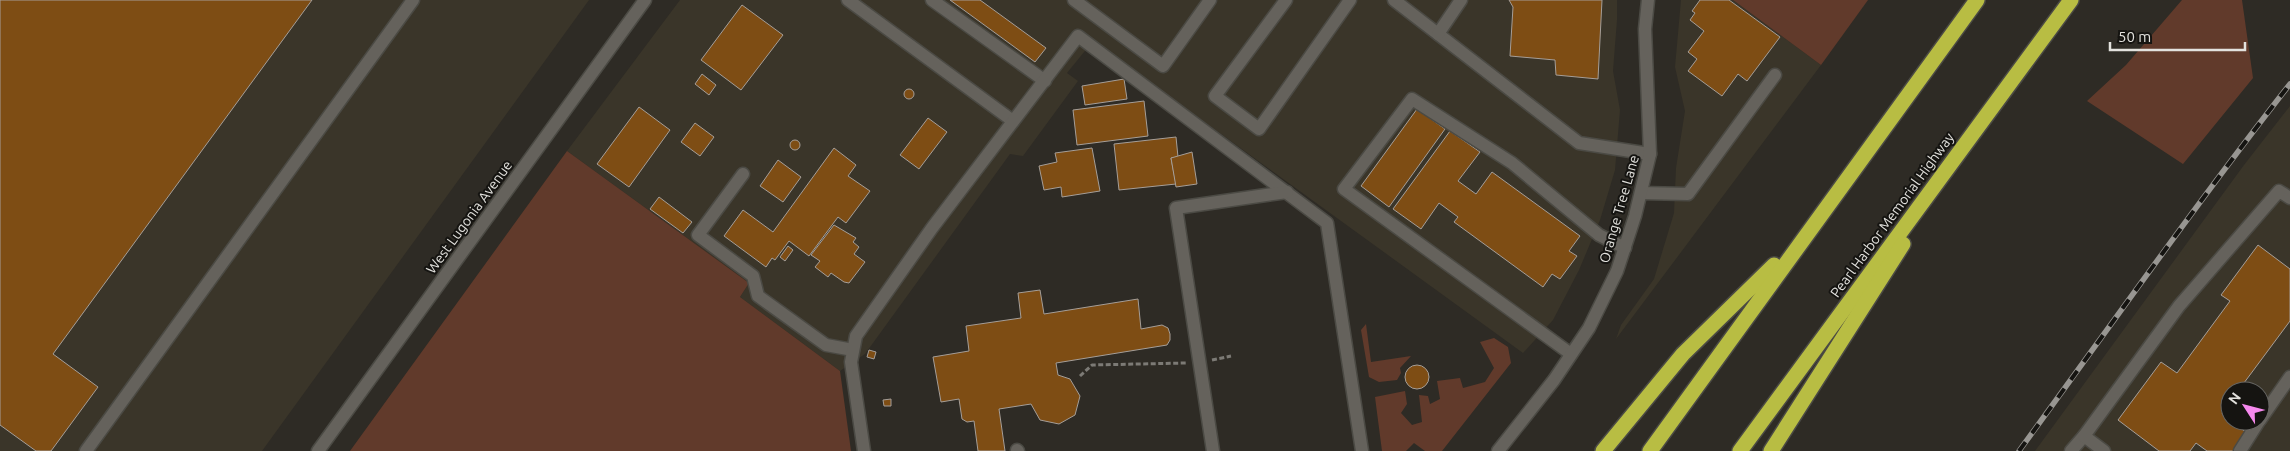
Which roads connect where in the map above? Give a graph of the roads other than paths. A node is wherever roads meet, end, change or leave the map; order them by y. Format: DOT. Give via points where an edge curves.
graph roads {
  1 [pos="413,0"];
  2 [pos="645,0"];
  3 [pos="848,0"];
  4 [pos="932,0"];
  5 [pos="1074,0"];
  6 [pos="1210,0"];
  7 [pos="1286,0"];
  8 [pos="1350,0"];
  9 [pos="1394,0"];
  10 [pos="1461,0"];
  11 [pos="1648,0"];
  12 [pos="1977,0"];
  13 [pos="2071,0"];
  14 [pos="1438,34"];
  15 [pos="1776,75"];
  16 [pos="1045,81"];
  17 [pos="1983,118"];
  18 [pos="1013,121"];
  19 [pos="1650,154"];
  20 [pos="743,174"];
  21 [pos="1287,192"];
  22 [pos="1641,193"];
  23 [pos="2290,198"];
  24 [pos="1802,238"];
  25 [pos="1625,248"];
  26 [pos="853,350"];
  27 [pos="1571,354"];
  28 [pos="2290,377"];
  29 [pos="2270,406"];
  30 [pos="2253,431"];
  31 [pos="2084,436"];
  32 [pos="92,449"];
  33 [pos="318,451"];
  34 [pos="864,451"];
  35 [pos="1213,451"];
  36 [pos="1362,451"];
  37 [pos="1498,451"];
  38 [pos="1603,451"];
  39 [pos="1650,451"];
  40 [pos="1740,451"];
  41 [pos="1771,451"];
  42 [pos="2071,451"];
  43 [pos="2104,451"];
  44 [pos="2240,451"];
  1 -- 32 [label="street"];
  2 -- 33 [label="street, West Lugonia Avenue"];
  3 -- 18 [label="street"];
  4 -- 16 [label="street"];
  5 -- 6 [label="street" via="1163,66"];
  7 -- 8 [label="street" via="1214,96 1258,129"];
  9 -- 14 [label="street"];
  10 -- 14 [label="street"];
  11 -- 19 [label="street, Orange Tree Lane" via="1645,29"];
  12 -- 24 [label="highway"];
  13 -- 17 [label="highway, Pearl Harbor Memorial Highway"];
  14 -- 19 [label="street" via="1579,143"];
  15 -- 22 [label="street" via="1688,194"];
  16 -- 18 [label="street"];
  16 -- 21 [label="street" via="1078,36"];
  17 -- 40 [label="highway, Pearl Harbor Memorial Highway"];
  17 -- 41 [label="highway"];
  18 -- 26 [label="street" via="856,336"];
  19 -- 22 [label="street, Orange Tree Lane"];
  20 -- 26 [label="street" via="698,235 753,276 758,296 826,345"];
  21 -- 35 [label="street" via="1176,208"];
  21 -- 36 [label="street" via="1327,223"];
  22 -- 25 [label="street, Orange Tree Lane"];
  23 -- 31 [label="street" via="2279,191 2185,299"];
  24 -- 38 [label="highway" via="1683,354"];
  24 -- 39 [label="highway"];
  25 -- 27 [label="street, Orange Tree Lane" via="1590,328"];
  25 -- 27 [label="street" via="1599,235 1512,163 1412,99 1344,189"];
  26 -- 34 [label="street" via="851,362"];
  27 -- 37 [label="street, Orange Tree Lane"];
  28 -- 29 [label="street"];
  30 -- 44 [label="street"];
  31 -- 42 [label="street"];
  31 -- 43 [label="street"];
}
